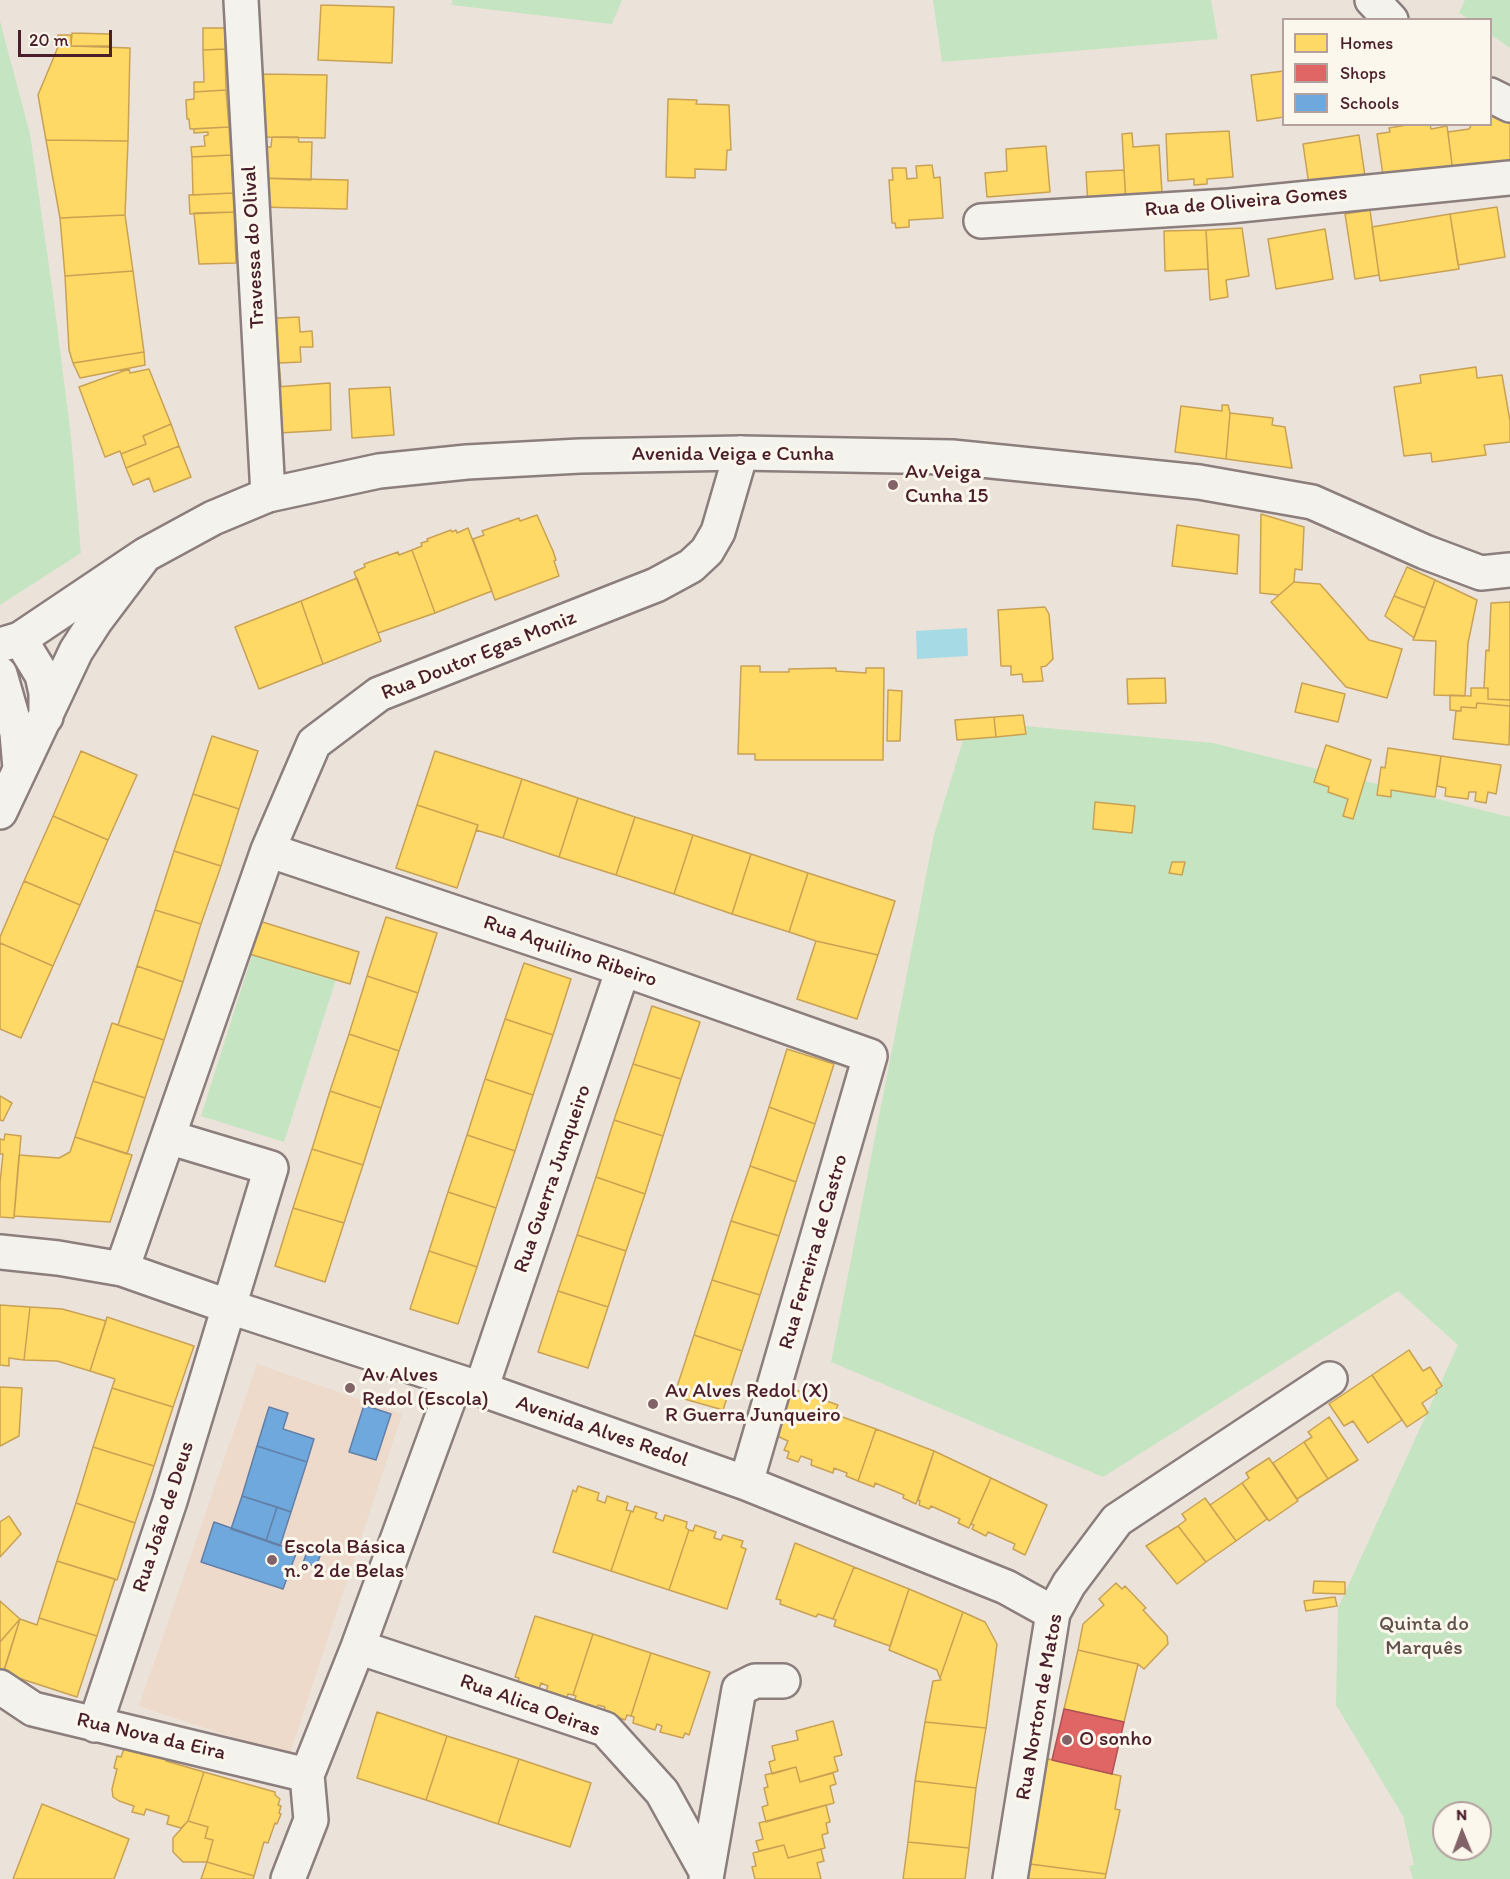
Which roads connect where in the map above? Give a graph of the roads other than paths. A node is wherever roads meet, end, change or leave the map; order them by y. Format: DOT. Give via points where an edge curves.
graph roads {
  1 [pos="241,0"];
  2 [pos="1372,0"];
  3 [pos="1389,18"];
  4 [pos="1492,96"];
  5 [pos="1510,105"];
  6 [pos="1510,178"];
  7 [pos="981,221"];
  8 [pos="741,453"];
  9 [pos="268,495"];
  10 [pos="145,555"];
  11 [pos="1510,570"];
  12 [pos="10,642"];
  13 [pos="0,674"];
  14 [pos="46,717"];
  15 [pos="20,769"];
  16 [pos="0,812"];
  17 [pos="268,850"];
  18 [pos="623,969"];
  19 [pos="870,1056"];
  20 [pos="168,1137"];
  21 [pos="0,1252"];
  22 [pos="122,1269"];
  23 [pos="230,1307"];
  24 [pos="1330,1379"];
  25 [pos="468,1386"];
  26 [pos="747,1483"];
  27 [pos="1053,1613"];
  28 [pos="358,1647"];
  29 [pos="783,1681"];
  30 [pos="0,1687"];
  31 [pos="95,1725"];
  32 [pos="307,1775"];
  33 [pos="706,1876"];
  34 [pos="288,1879"];
  35 [pos="1010,1879"];
  1 -- 9 [label="street, Travessa do Olival"];
  2 -- 3 [label="street"];
  4 -- 5 [label="street"];
  6 -- 7 [label="street, Rua de Oliveira Gomes" via="1228,206"];
  8 -- 9 [label="street, Avenida Veiga e Cunha" via="467,462 379,471"];
  8 -- 11 [label="street, Avenida Veiga e Cunha" via="951,457 1199,482 1312,502 1481,573"];
  8 -- 17 [label="street, Rua Doutor Egas Moniz" via="718,532 707,551 691,566 656,585 379,694 314,743"];
  9 -- 10 [label="street, Avenida Veiga e Cunha" via="213,518"];
  10 -- 12 [label="street"];
  10 -- 14 [label="street, Avenida Veiga e Cunha" via="76,651"];
  12 -- 14 [label="street, Avenida Veiga e Cunha" via="42,675"];
  13 -- 15 [label="street, Avenida Veiga e Cunha" via="17,733"];
  14 -- 15 [label="street, Avenida Veiga e Cunha"];
  15 -- 16 [label="street, Avenida Veiga e Cunha"];
  17 -- 18 [label="street, Rua Aquilino Ribeiro"];
  17 -- 20 [label="street, Rua Doutor Egas Moniz"];
  18 -- 19 [label="street, Rua Aquilino Ribeiro"];
  18 -- 25 [label="street, Rua Guerra Junqueiro"];
  19 -- 26 [label="street, Rua Ferreira de Castro"];
  20 -- 22 [label="street, Rua Doutor Egas Moniz"];
  20 -- 23 [label="street" via="271,1168"];
  21 -- 22 [label="street, Avenida Alves Redol"];
  22 -- 23 [label="street, Avenida Alves Redol"];
  23 -- 25 [label="street, Avenida Alves Redol"];
  23 -- 31 [label="street, Rua João de Deus"];
  24 -- 27 [label="street, Rua Norton de Matos" via="1117,1520 1069,1584"];
  25 -- 26 [label="street, Avenida Alves Redol"];
  25 -- 28 [label="street, Rua Guerra Junqueiro"];
  26 -- 27 [label="street, Avenida Alves Redol" via="1006,1587"];
  27 -- 35 [label="street, Rua Norton de Matos"];
  28 -- 32 [label="street, Rua Guerra Junqueiro"];
  28 -- 33 [label="street, Rua Alica Oeiras" via="605,1729 662,1792"];
  29 -- 33 [label="street, Rua Alica Oeiras" via="755,1681 739,1689"];
  30 -- 31 [label="street, Rua Nova da Eira" via="33,1709"];
  31 -- 32 [label="street, Rua Nova da Eira"];
  32 -- 34 [label="street" via="311,1820"];
}
